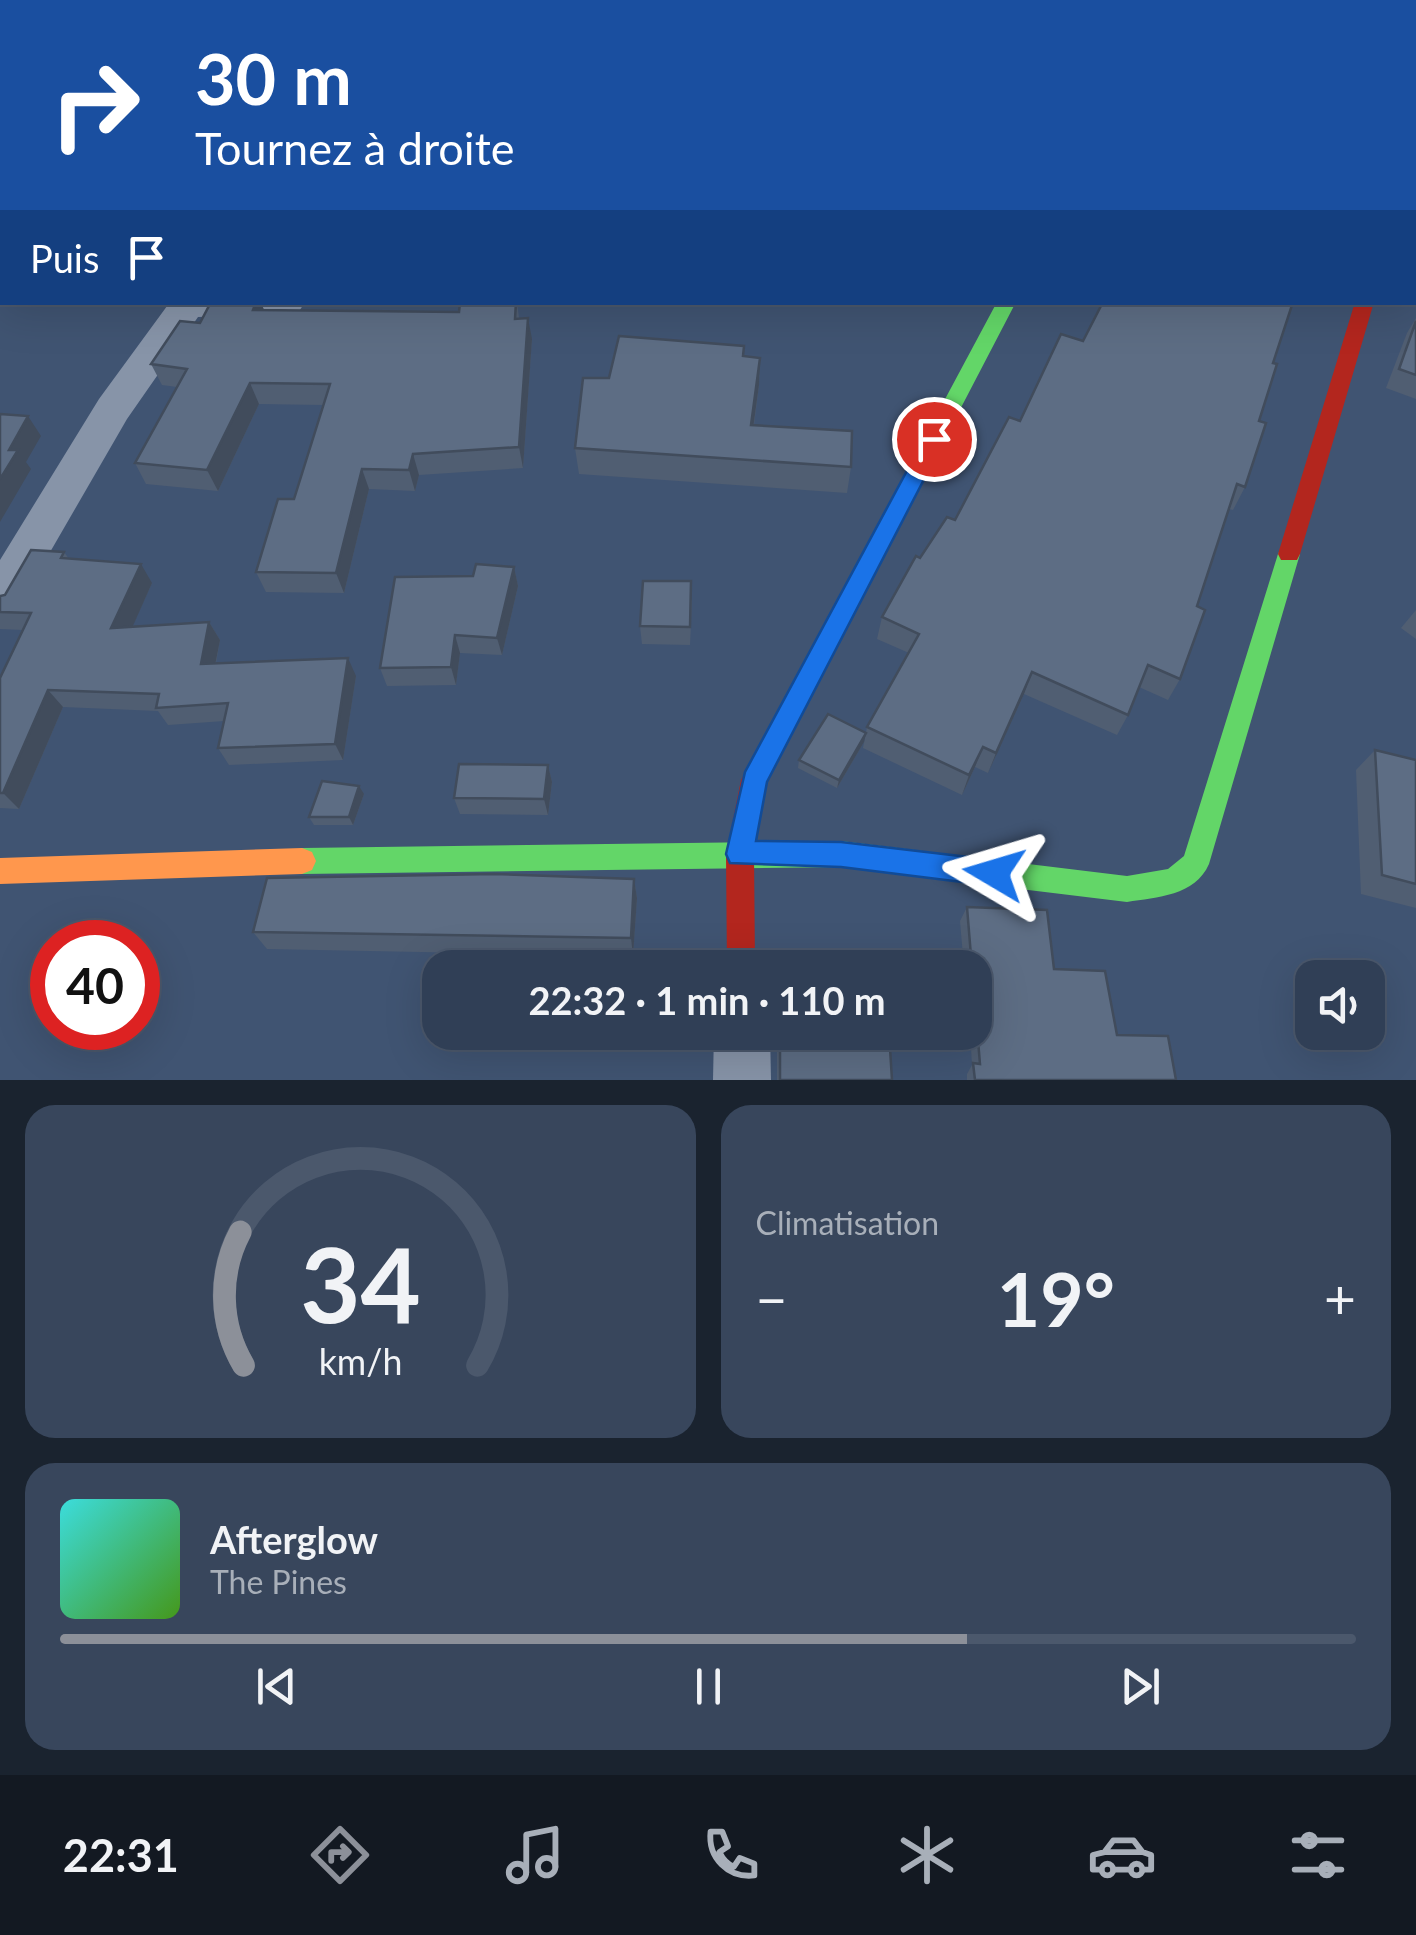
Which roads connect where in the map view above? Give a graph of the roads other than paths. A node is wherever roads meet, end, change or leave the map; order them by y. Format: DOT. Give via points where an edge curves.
graph roads {
  1 [pos="179,305"];
  2 [pos="1004,305"];
  3 [pos="1364,305"];
  4 [pos="0,598"];
  5 [pos="740,854"];
  6 [pos="0,870"];
  7 [pos="741,950"];
  8 [pos="742,1050"];
  9 [pos="742,1080"];
  1 -- 4 [label="street"];
  2 -- 5 [label="street" via="754,780"];
  3 -- 5 [label="street" via="1195,864 1174,881 1127,889 841,854"];
  5 -- 6 [label="street"];
  5 -- 7 [label="street"];
  8 -- 9 [label="street"];
}
